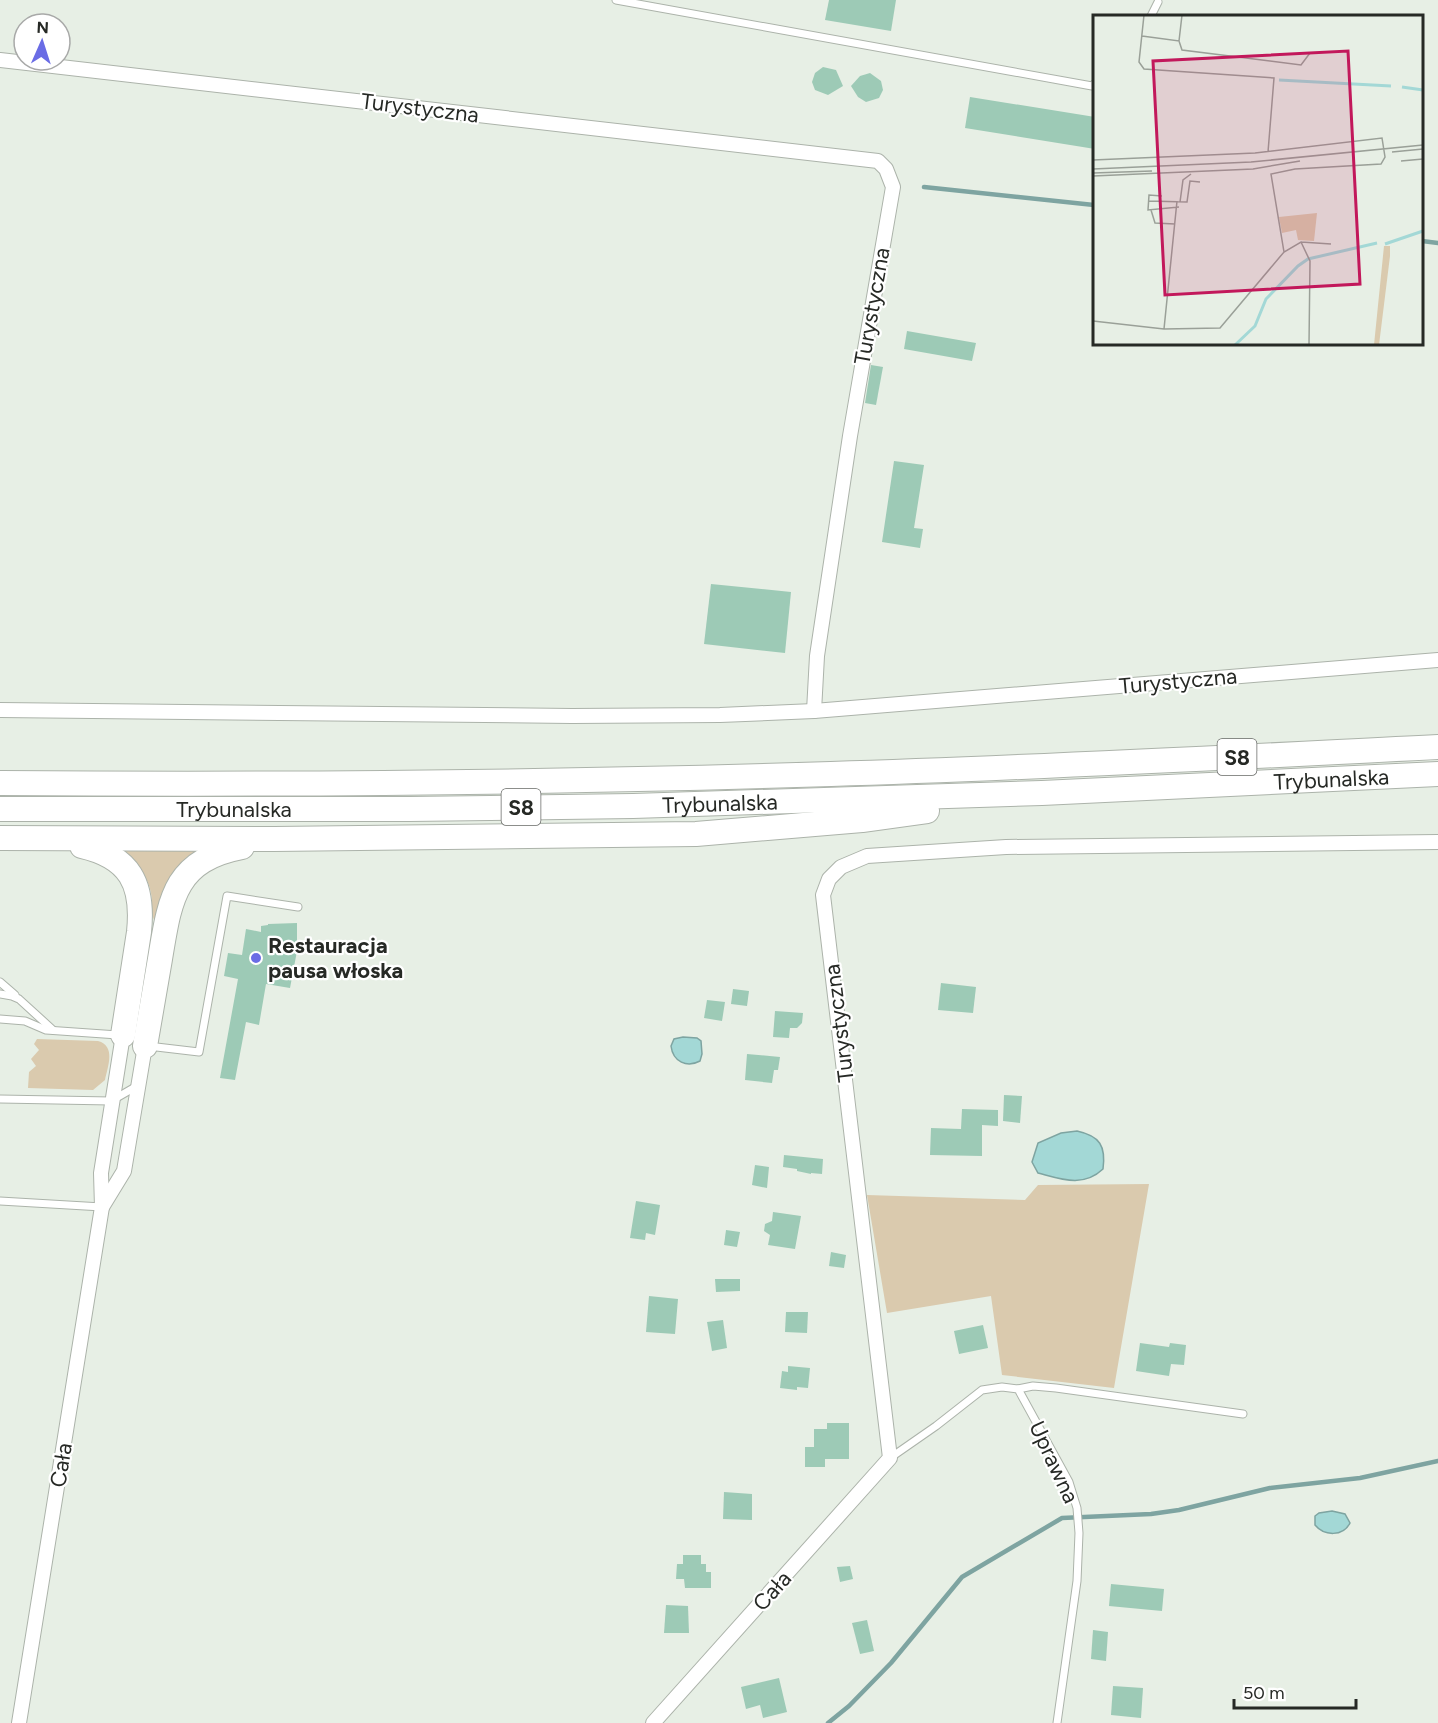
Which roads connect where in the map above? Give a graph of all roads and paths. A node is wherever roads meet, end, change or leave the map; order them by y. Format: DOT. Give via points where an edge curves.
graph roads {
  1 [pos="616,0"];
  2 [pos="1158,2"];
  3 [pos="1152,15"];
  4 [pos="0,60"];
  5 [pos="1093,85"];
  6 [pos="1438,660"];
  7 [pos="0,710"];
  8 [pos="814,711"];
  9 [pos="1438,747"];
  10 [pos="1438,774"];
  11 [pos="0,783"];
  12 [pos="1042,794"];
  13 [pos="0,809"];
  14 [pos="0,838"];
  15 [pos="53,839"];
  16 [pos="274,839"];
  17 [pos="1438,842"];
  18 [pos="298,907"];
  19 [pos="0,978"];
  20 [pos="0,982"];
  21 [pos="7,987"];
  22 [pos="0,994"];
  23 [pos="19,999"];
  24 [pos="0,1019"];
  25 [pos="52,1030"];
  26 [pos="134,1040"];
  27 [pos="138,1085"];
  28 [pos="0,1099"];
  29 [pos="111,1101"];
  30 [pos="0,1201"];
  31 [pos="102,1207"];
  32 [pos="1018,1389"];
  33 [pos="1243,1414"];
  34 [pos="890,1458"];
  35 [pos="19,1723"];
  36 [pos="653,1723"];
  37 [pos="1058,1723"];
  1 -- 5 [label="lane"];
  2 -- 3 [label="lane"];
  4 -- 8 [label="street, Turystyczna" via="878,161 886,169 892,187 848,447 818,656"];
  6 -- 8 [label="street, Turystyczna"];
  7 -- 8 [label="street" via="572,716"];
  9 -- 11 [label="highway, Trybunalska / S8" via="1100,764 686,778"];
  10 -- 12 [label="highway, Trybunalska / S8"];
  12 -- 13 [label="highway, Trybunalska / S8" via="443,809"];
  12 -- 16 [label="highway" via="862,820 711,833"];
  14 -- 15 [label="highway"];
  15 -- 16 [label="highway"];
  15 -- 26 [label="highway" via="110,855 127,869 137,887 141,921"];
  16 -- 26 [label="highway" via="213,855 190,871 179,885"];
  17 -- 34 [label="street, Turystyczna" via="1006,847 867,856 842,867 829,879 823,895"];
  18 -- 26 [label="lane" via="227,896 199,1052"];
  19 -- 21 [label="lane"];
  20 -- 21 [label="lane"];
  21 -- 23 [label="lane"];
  22 -- 23 [label="lane"];
  23 -- 25 [label="lane"];
  24 -- 25 [label="lane" via="25,1021"];
  25 -- 26 [label="lane"];
  26 -- 27 [label="street, Cała"];
  26 -- 29 [label="street, Cała"];
  27 -- 29 [label="lane"];
  27 -- 31 [label="street, Cała" via="124,1171"];
  28 -- 29 [label="lane"];
  29 -- 31 [label="street, Cała" via="101,1173"];
  30 -- 31 [label="lane"];
  31 -- 35 [label="street, Cała"];
  32 -- 33 [label="lane" via="1056,1388"];
  32 -- 34 [label="lane" via="982,1390"];
  32 -- 37 [label="lane, Uprawna" via="1069,1482 1077,1508 1077,1581"];
  34 -- 36 [label="street, Cała"];
}
